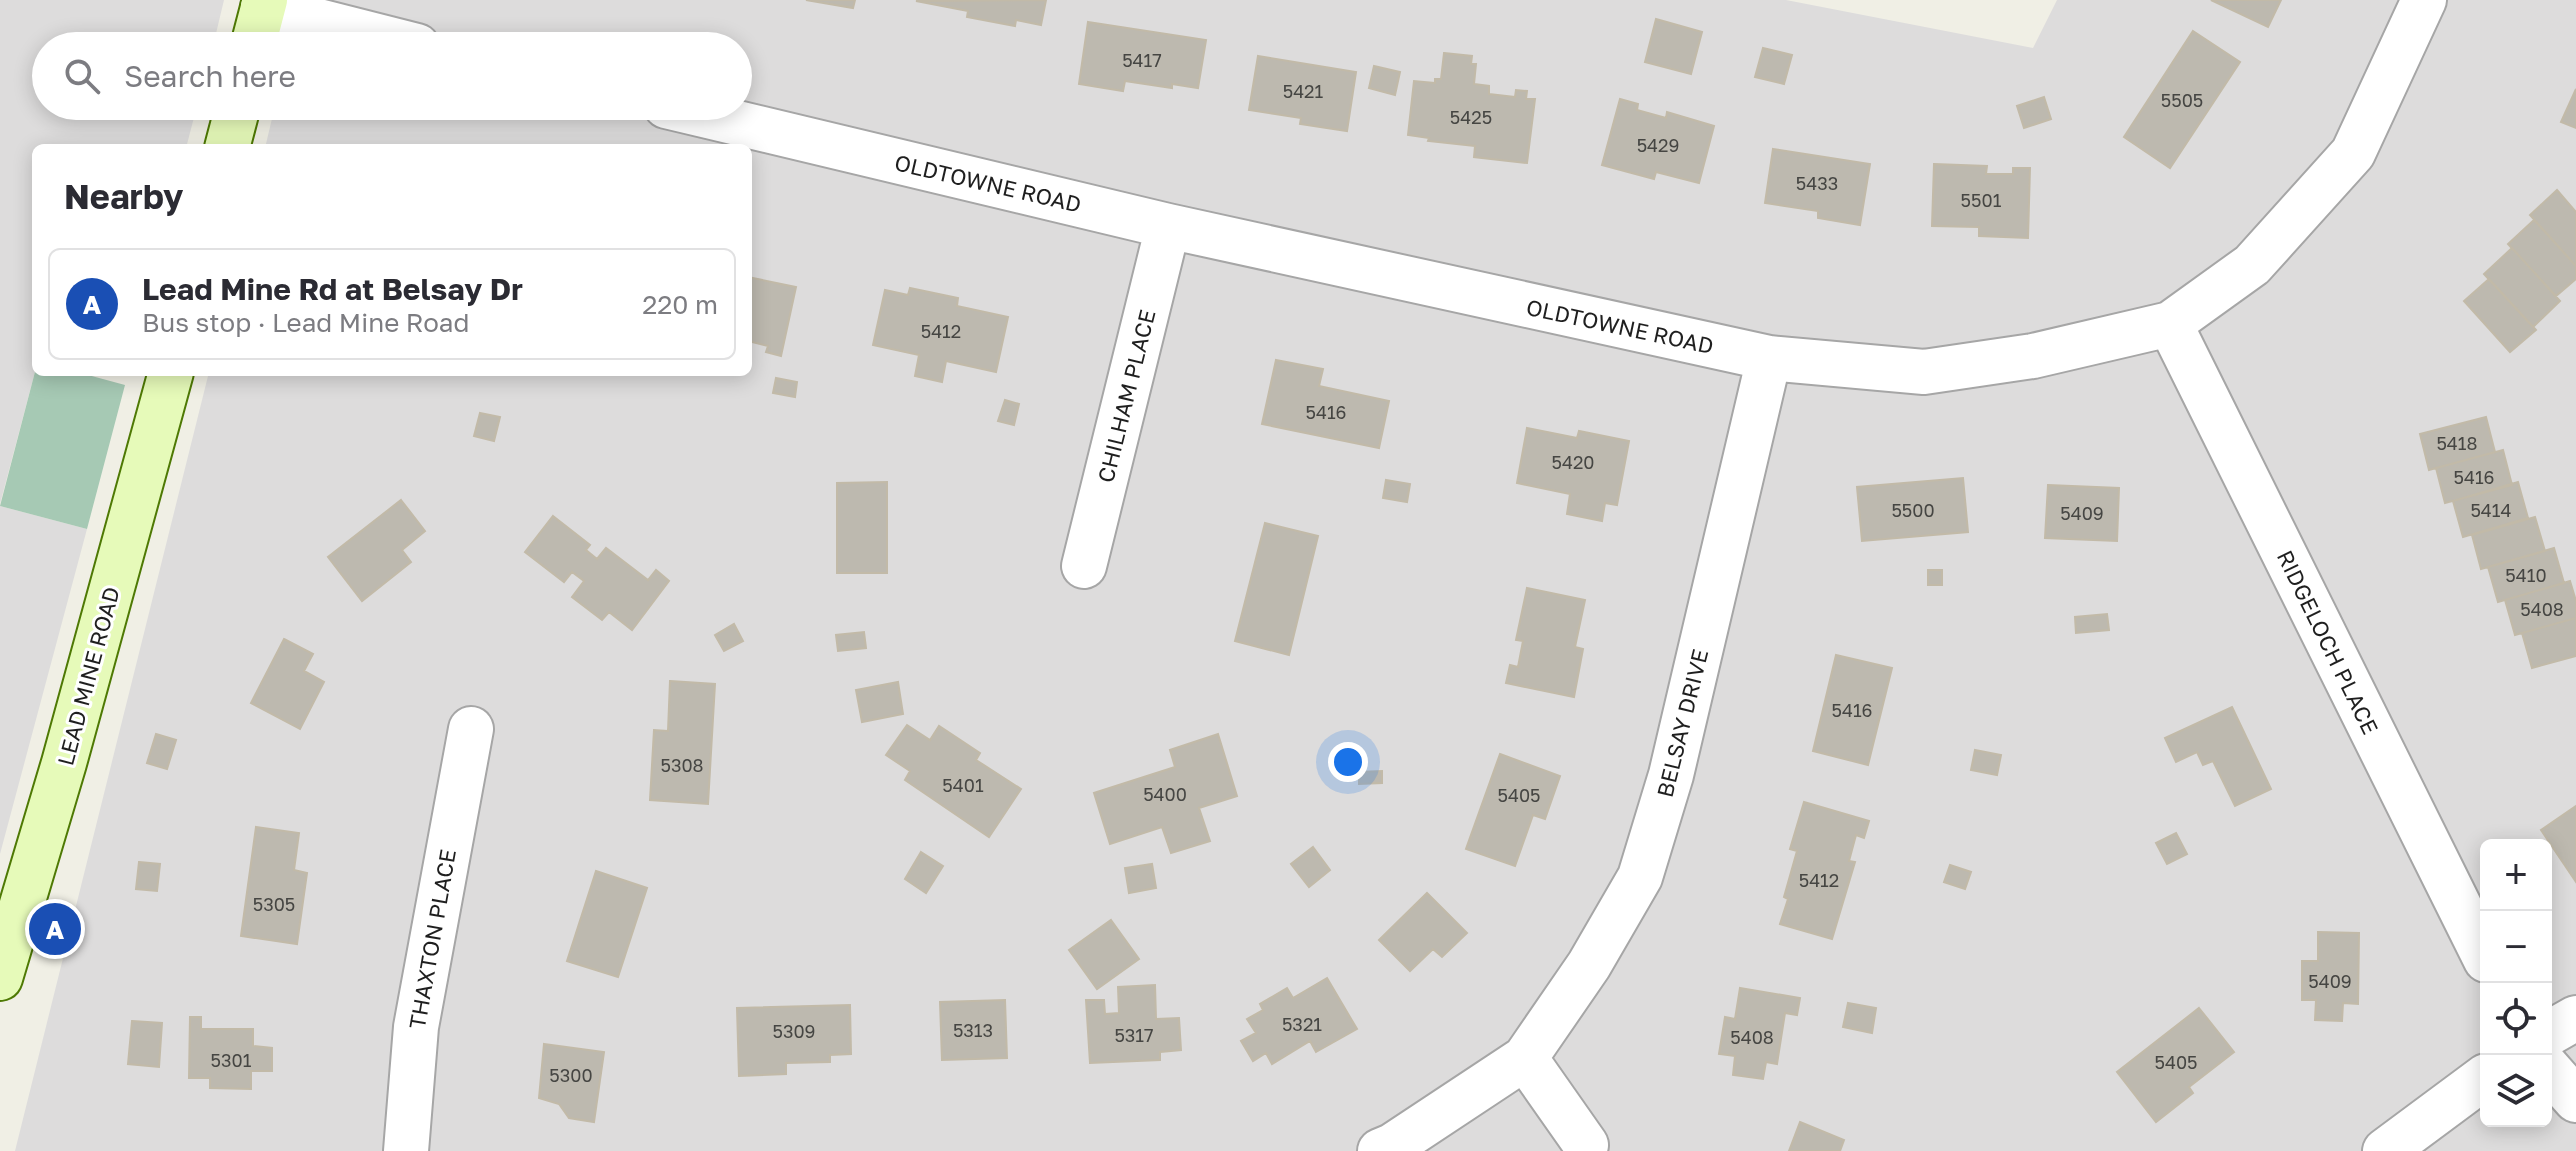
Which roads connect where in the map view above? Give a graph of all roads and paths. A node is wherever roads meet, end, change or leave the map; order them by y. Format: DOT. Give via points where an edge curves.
graph roads {
  1 [pos="2424,0"];
  2 [pos="260,18"];
  3 [pos="338,32"];
  4 [pos="234,120"];
  5 [pos="725,120"];
  6 [pos="228,144"];
  7 [pos="1168,226"];
  8 [pos="2170,324"];
  9 [pos="1769,358"];
  10 [pos="170,376"];
  11 [pos="1084,566"];
  12 [pos="471,729"];
  13 [pos="2480,948"];
  14 [pos="0,978"];
  15 [pos="2576,1018"];
  16 [pos="2552,1032"];
  17 [pos="1525,1058"];
  18 [pos="2552,1073"];
  19 [pos="2480,1080"];
  20 [pos="2576,1100"];
  21 [pos="1586,1145"];
  22 [pos="406,1151"];
  23 [pos="1380,1151"];
  24 [pos="2385,1151"];
  1 -- 8 [label="street, OLDTOWNE ROAD" via="2353,153 2252,265"];
  2 -- 3 [label="street"];
  4 -- 6 [label="main road"];
  5 -- 7 [label="street, OLDTOWNE ROAD"];
  7 -- 9 [label="street, OLDTOWNE ROAD"];
  7 -- 11 [label="street, CHILHAM PLACE"];
  8 -- 9 [label="street, OLDTOWNE ROAD" via="2033,356 1924,372"];
  8 -- 13 [label="street, RIDGELOCH PLACE"];
  9 -- 17 [label="street, BELSAY DRIVE" via="1671,775 1640,877 1589,965"];
  10 -- 14 [label="main road, LEAD MINE ROAD"];
  12 -- 22 [label="street, THAXTON PLACE" via="416,1027"];
  15 -- 16 [label="street"];
  17 -- 21 [label="street"];
  17 -- 23 [label="street, BELSAY DRIVE"];
  18 -- 20 [label="street"];
  19 -- 24 [label="street"];
}
